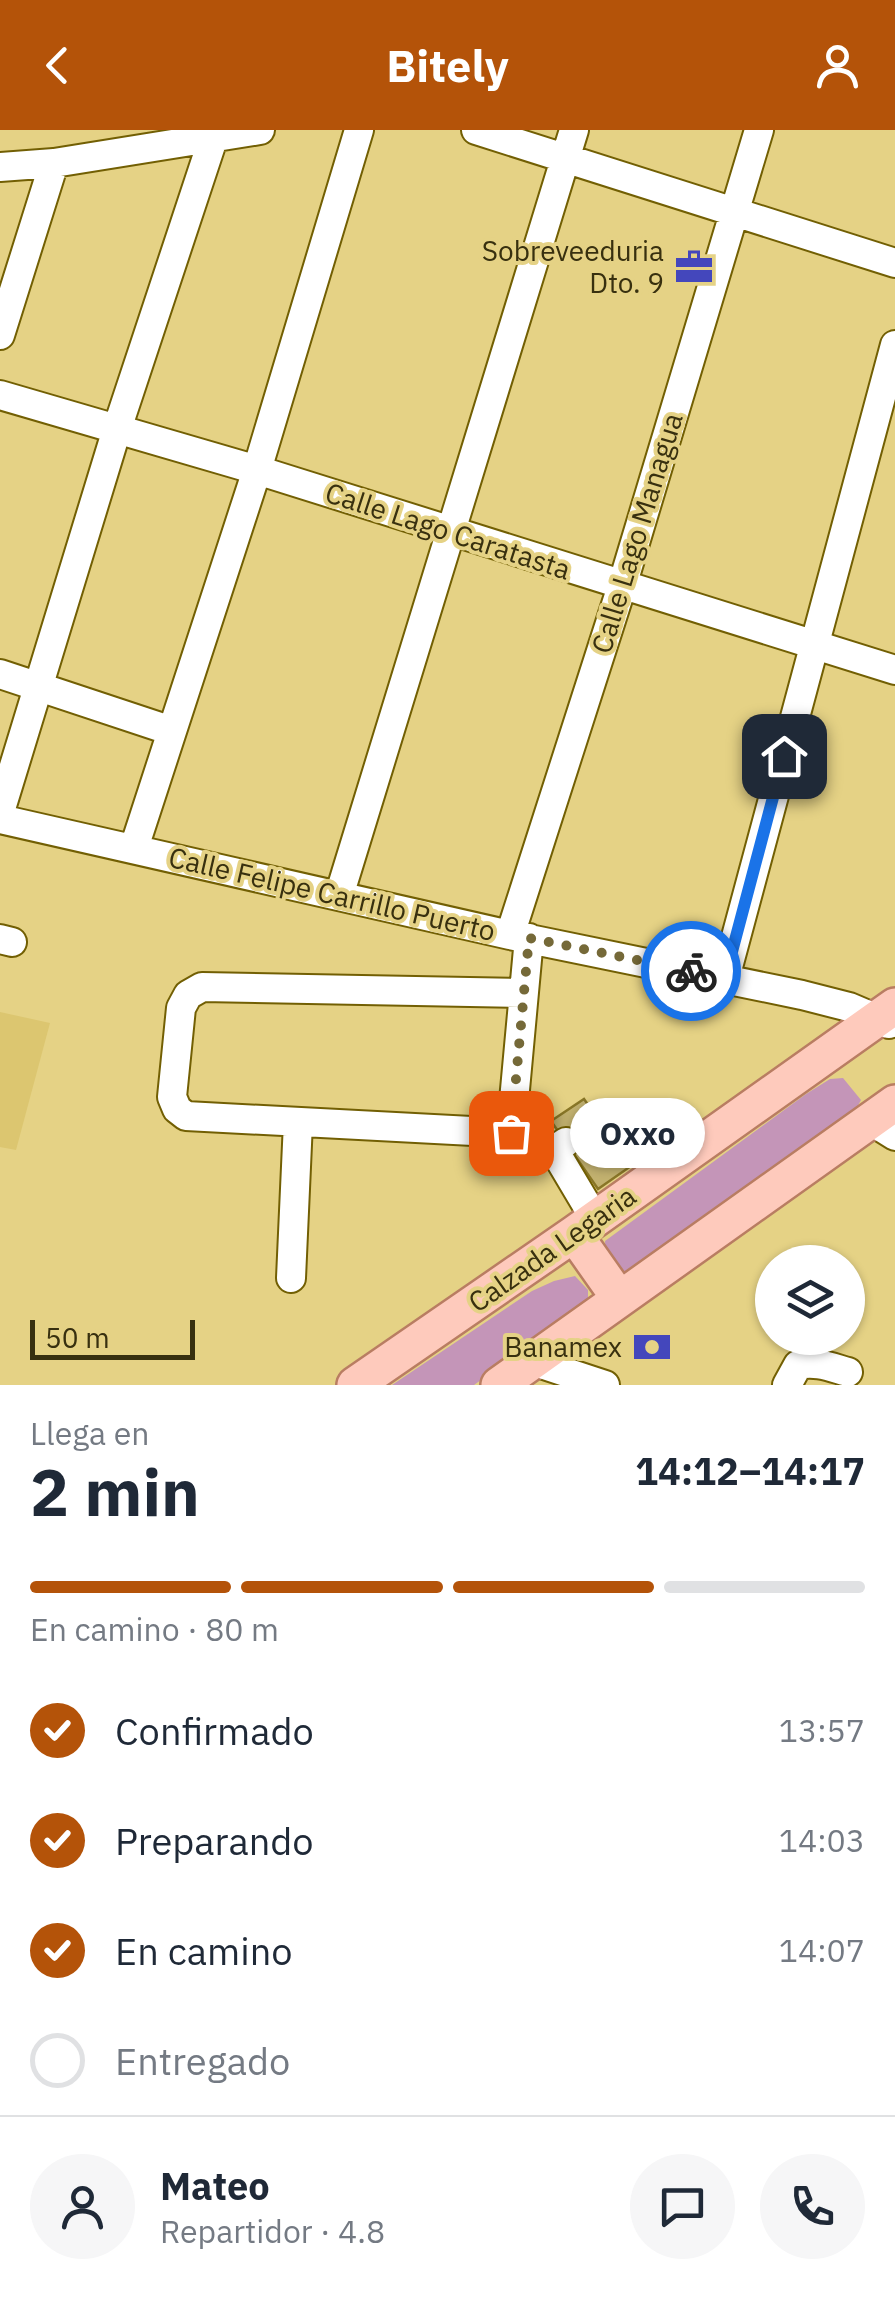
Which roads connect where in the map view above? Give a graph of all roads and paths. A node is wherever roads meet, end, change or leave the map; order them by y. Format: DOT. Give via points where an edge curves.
graph roads {
  1 [pos="260,130"];
  2 [pos="359,130"];
  3 [pos="476,130"];
  4 [pos="759,130"];
  5 [pos="213,139"];
  6 [pos="569,144"];
  7 [pos="54,163"];
  8 [pos="0,167"];
  9 [pos="735,213"];
  10 [pos="895,262"];
  11 [pos="0,335"];
  12 [pos="895,345"];
  13 [pos="0,395"];
  14 [pos="117,430"];
  15 [pos="257,470"];
  16 [pos="449,531"];
  17 [pos="622,586"];
  18 [pos="814,646"];
  19 [pos="895,670"];
  20 [pos="0,674"];
  21 [pos="37,686"];
  22 [pos="172,731"];
  23 [pos="0,816"];
  24 [pos="134,848"];
  25 [pos="340,896"];
  26 [pos="519,936"];
  27 [pos="725,978"];
  28 [pos="522,993"];
  29 [pos="890,1017"];
  30 [pos="599,1120"];
  31 [pos="887,1120"];
  32 [pos="298,1122"];
  33 [pos="566,1142"];
  34 [pos="660,1173"];
  35 [pos="584,1227"];
  36 [pos="291,1278"];
  37 [pos="619,1298"];
  38 [pos="532,1361"];
  39 [pos="848,1372"];
  40 [pos="354,1385"];
  41 [pos="499,1385"];
  42 [pos="606,1385"];
  43 [pos="787,1385"];
  1 -- 5 [label="street"];
  2 -- 15 [label="street"];
  3 -- 6 [label="street"];
  4 -- 9 [label="street, Calle Lago Managua"];
  5 -- 7 [label="street"];
  5 -- 14 [label="street"];
  6 -- 9 [label="street"];
  6 -- 16 [label="street"];
  7 -- 8 [label="street"];
  7 -- 11 [label="street"];
  9 -- 10 [label="street"];
  9 -- 17 [label="street, Calle Lago Managua"];
  12 -- 18 [label="street"];
  13 -- 14 [label="street, Calle Lago Caratasta"];
  14 -- 15 [label="street, Calle Lago Caratasta"];
  14 -- 21 [label="street"];
  15 -- 16 [label="street, Calle Lago Caratasta"];
  15 -- 22 [label="street"];
  16 -- 17 [label="street, Calle Lago Caratasta"];
  16 -- 25 [label="street"];
  17 -- 18 [label="street, Calle Lago Caratasta"];
  17 -- 26 [label="street, Calle Lago Managua"];
  18 -- 19 [label="street, Calle Lago Caratasta"];
  18 -- 27 [label="street"];
  20 -- 21 [label="street"];
  21 -- 22 [label="street"];
  21 -- 23 [label="street"];
  22 -- 24 [label="street"];
  23 -- 24 [label="street, Calle Felipe Carrillo Puerto"];
  24 -- 25 [label="street, Calle Felipe Carrillo Puerto"];
  25 -- 26 [label="street, Calle Felipe Carrillo Puerto"];
  26 -- 27 [label="street, Calle Felipe Carrillo Puerto"];
  26 -- 28 [label="street, Calle Lago Managua"];
  27 -- 29 [label="street, Calle Felipe Carrillo Puerto"];
  28 -- 32 [label="street, Calle Lago Managua" via="511,1133"];
  28 -- 32 [label="street" via="202,987 188,995 172,1096 177,1109 186,1116"];
  29 -- 34 [label="main road, Calzada Legaria"];
  30 -- 34 [label="street" via="606,1115"];
  31 -- 37 [label="main road"];
  32 -- 36 [label="street"];
  33 -- 35 [label="street" via="554,1150"];
  34 -- 35 [label="main road, Calzada Legaria"];
  35 -- 37 [label="main road"];
  35 -- 40 [label="main road, Calzada Legaria"];
  37 -- 38 [label="main road"];
  38 -- 41 [label="main road"];
  38 -- 42 [label="street"];
  39 -- 43 [label="street" via="808,1363 798,1366"];
}
